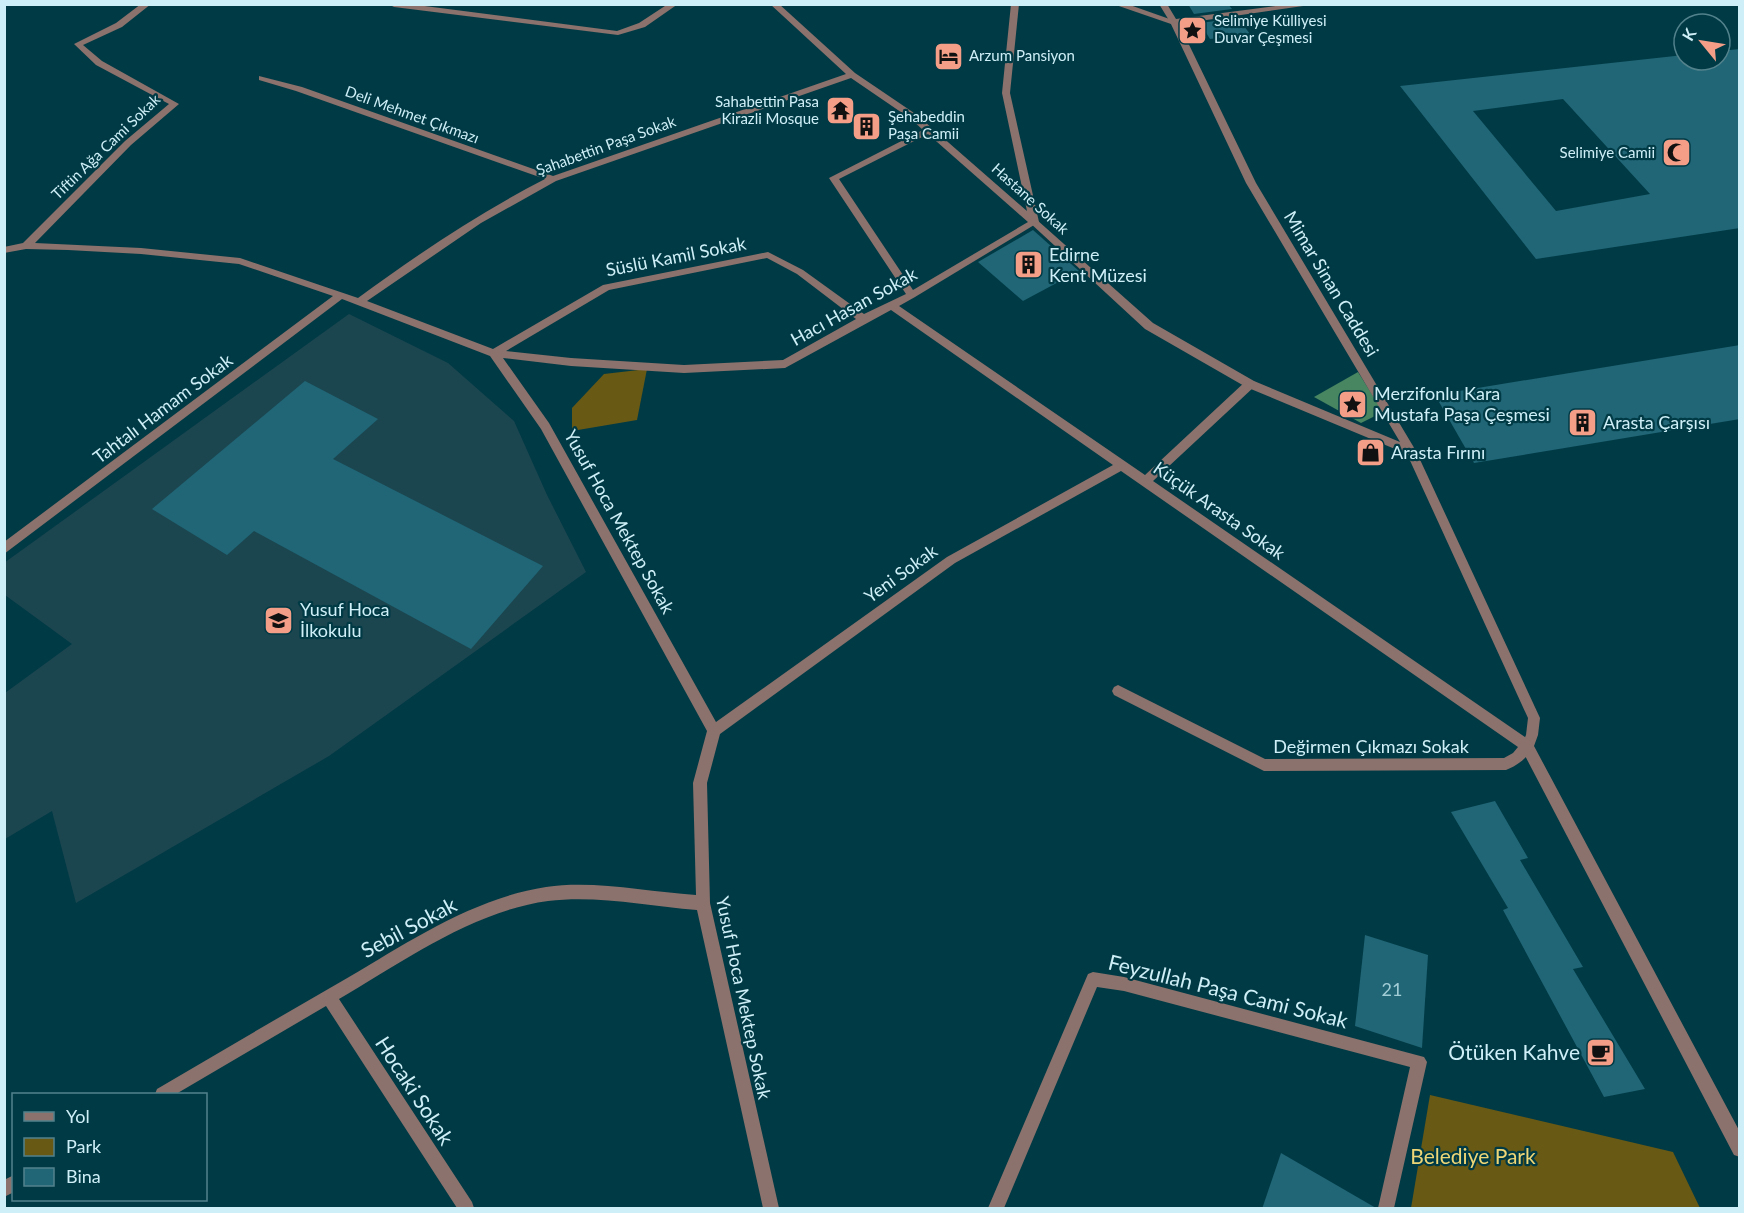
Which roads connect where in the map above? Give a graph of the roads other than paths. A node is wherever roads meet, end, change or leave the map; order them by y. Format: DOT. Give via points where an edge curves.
graph roads {
  1 [pos="147,4"];
  2 [pos="674,4"];
  3 [pos="774,4"];
  4 [pos="1015,4"];
  5 [pos="1117,4"];
  6 [pos="1163,4"];
  7 [pos="1313,4"];
  8 [pos="394,5"];
  9 [pos="1174,22"];
  10 [pos="852,75"];
  11 [pos="262,78"];
  12 [pos="929,130"];
  13 [pos="553,179"];
  14 [pos="1034,222"];
  15 [pos="26,246"];
  16 [pos="4,250"];
  17 [pos="341,295"];
  18 [pos="912,295"];
  19 [pos="359,302"];
  20 [pos="891,305"];
  21 [pos="863,319"];
  22 [pos="494,353"];
  23 [pos="1250,384"];
  24 [pos="1411,451"];
  25 [pos="1122,465"];
  26 [pos="1145,482"];
  27 [pos="4,549"];
  28 [pos="1118,691"];
  29 [pos="714,731"];
  30 [pos="1527,746"];
  31 [pos="703,903"];
  32 [pos="328,996"];
  33 [pos="165,1093"];
  34 [pos="1740,1149"];
  35 [pos="466,1209"];
  36 [pos="771,1209"];
  37 [pos="996,1209"];
  38 [pos="1386,1209"];
  1 -- 15 [label="street, Tiftin Ağa Cami Sokak" via="119,25 78,44 99,63 175,104 128,143"];
  2 -- 8 [label="street" via="642,25 618,33"];
  3 -- 10 [label="street, Hastane Sokak"];
  4 -- 14 [label="street" via="1006,93"];
  5 -- 9 [label="street"];
  6 -- 9 [label="street, Mimar Sinan Caddesi"];
  7 -- 9 [label="street"];
  9 -- 24 [label="street, Mimar Sinan Caddesi" via="1251,183"];
  10 -- 12 [label="street, Hastane Sokak"];
  10 -- 13 [label="street, Şahabettin Paşa Sokak"];
  11 -- 13 [label="street, Deli Mehmet Çıkmazı"];
  12 -- 14 [label="street, Hastane Sokak"];
  12 -- 18 [label="street" via="834,178"];
  13 -- 19 [label="street, Şahabettin Paşa Sokak" via="436,246"];
  14 -- 18 [label="street, Hacı Hasan Sokak"];
  14 -- 23 [label="street, Hastane Sokak" via="1149,326"];
  15 -- 16 [label="street"];
  15 -- 17 [label="street" via="141,251 240,261"];
  17 -- 19 [label="street"];
  17 -- 27 [label="street, Tahtalı Hamam Sokak"];
  18 -- 20 [label="street, Hacı Hasan Sokak"];
  19 -- 22 [label="street"];
  20 -- 21 [label="street, Hacı Hasan Sokak"];
  20 -- 25 [label="street, Küçük Arasta Sokak"];
  21 -- 22 [label="street, Hacı Hasan Sokak" via="785,364 684,369"];
  21 -- 22 [label="street, Süslü Kamil Sokak" via="800,272 768,255 606,286"];
  22 -- 29 [label="street, Yusuf Hoca Mektep Sokak" via="545,426"];
  23 -- 24 [label="street, Hastane Sokak"];
  23 -- 26 [label="street"];
  24 -- 30 [label="street, Mimar Sinan Caddesi" via="1534,718"];
  25 -- 26 [label="street, Küçük Arasta Sokak"];
  25 -- 29 [label="street, Yeni Sokak" via="951,560"];
  26 -- 30 [label="street, Küçük Arasta Sokak"];
  28 -- 30 [label="street, Değirmen Çıkmazı Sokak" via="1264,765 1506,764"];
  29 -- 31 [label="street, Yusuf Hoca Mektep Sokak" via="700,783"];
  30 -- 34 [label="street"];
  31 -- 32 [label="street, Sebil Sokak" via="563,892 528,898 445,929"];
  31 -- 36 [label="street, Yusuf Hoca Mektep Sokak"];
  32 -- 33 [label="street, Sebil Sokak"];
  32 -- 35 [label="street, Hocaki Sokak"];
  37 -- 38 [label="street, Feyzullah Paşa Cami Sokak" via="1093,979 1419,1062"];
}
